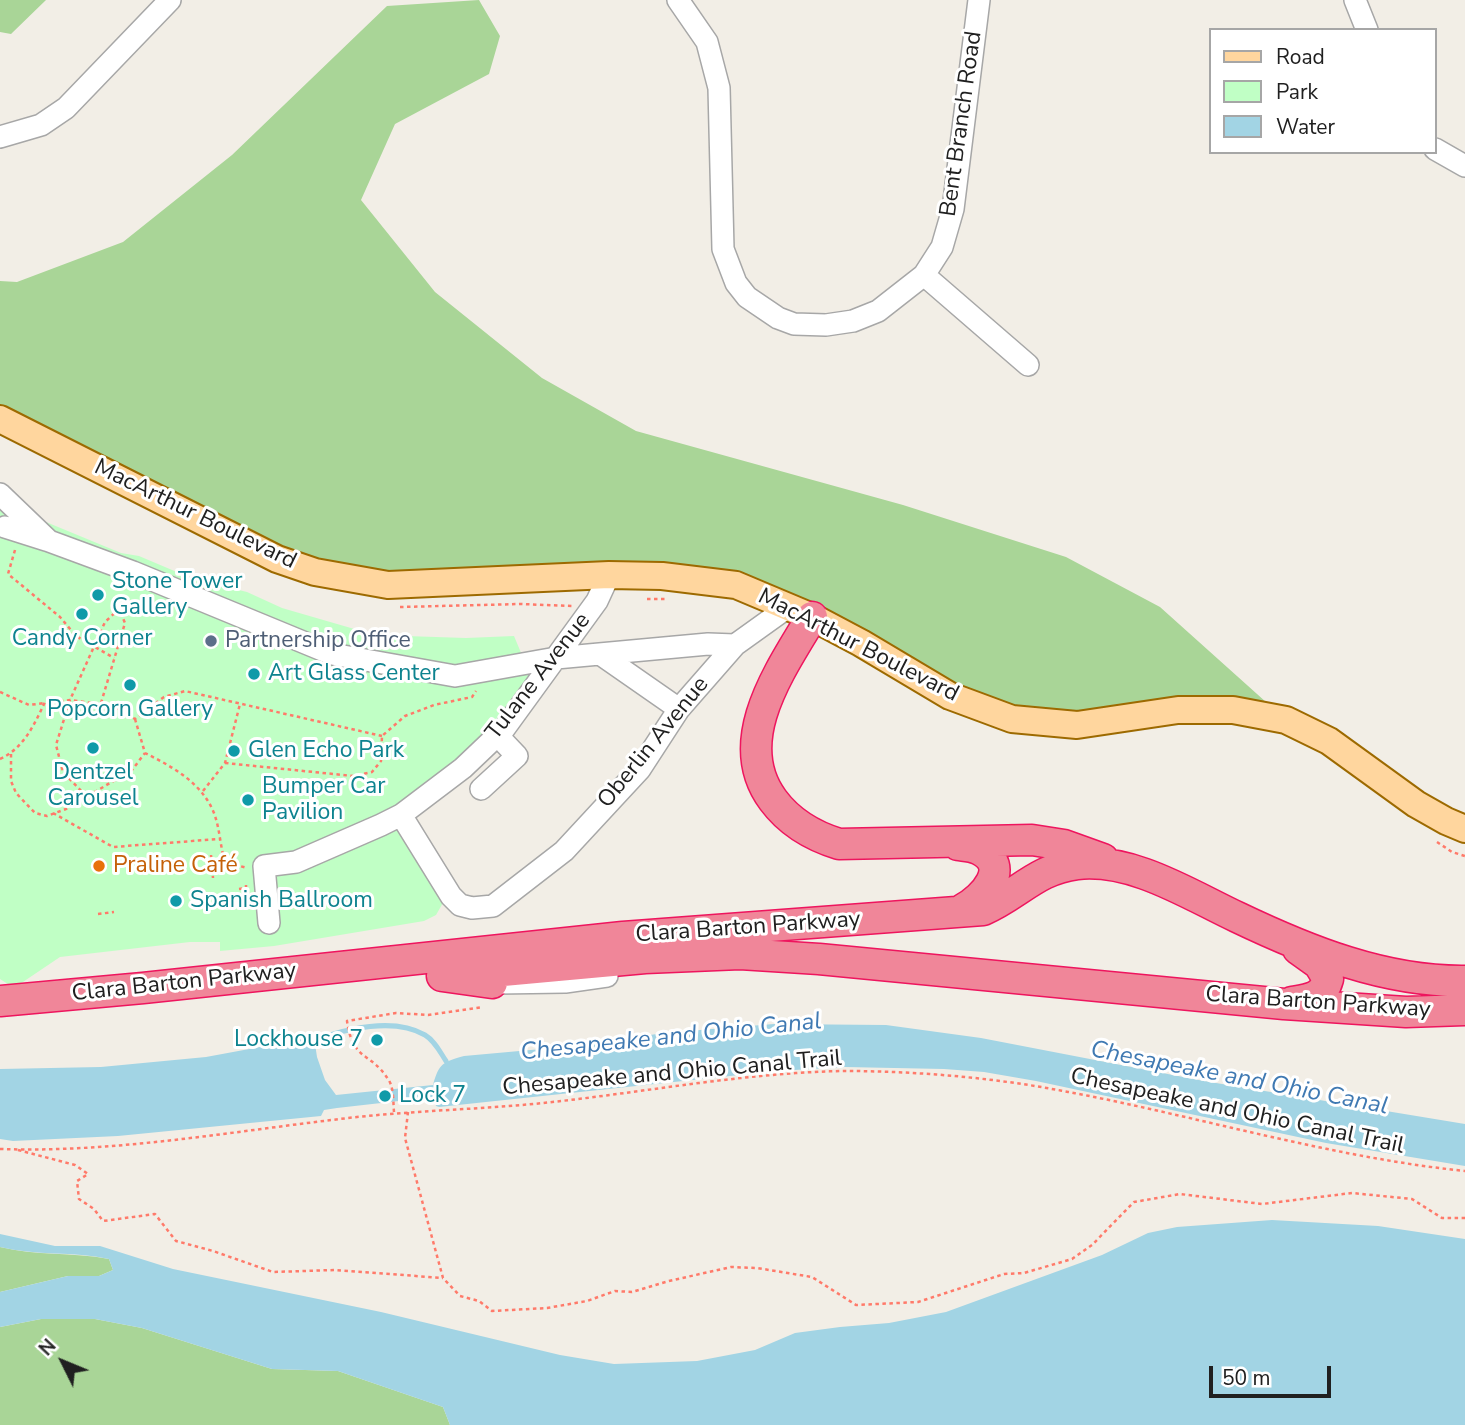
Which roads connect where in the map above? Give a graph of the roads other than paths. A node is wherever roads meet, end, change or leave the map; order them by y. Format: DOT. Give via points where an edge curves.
graph roads {
  1 [pos="170,0"];
  2 [pos="678,0"];
  3 [pos="979,0"];
  4 [pos="1355,0"];
  5 [pos="1366,28"];
  6 [pos="0,137"];
  7 [pos="1437,150"];
  8 [pos="1465,166"];
  9 [pos="924,275"];
  10 [pos="1028,365"];
  11 [pos="0,419"];
  12 [pos="0,494"];
  13 [pos="13,529"];
  14 [pos="49,541"];
  15 [pos="609,575"];
  16 [pos="800,612"];
  17 [pos="735,645"];
  18 [pos="600,654"];
  19 [pos="556,659"];
  20 [pos="679,709"];
  21 [pos="497,735"];
  22 [pos="481,789"];
  23 [pos="401,815"];
  24 [pos="1465,829"];
  25 [pos="944,843"];
  26 [pos="1126,868"];
  27 [pos="957,912"];
  28 [pos="269,923"];
  29 [pos="1284,938"];
  30 [pos="740,954"];
  31 [pos="442,976"];
  32 [pos="607,976"];
  33 [pos="1465,981"];
  34 [pos="491,994"];
  35 [pos="0,1001"];
  36 [pos="1283,1004"];
  37 [pos="1465,1010"];
  38 [pos="0,1020"];
  1 -- 6 [label="street" via="66,108 41,125"];
  2 -- 9 [label="street, Bent Branch Road" via="707,42 719,89 723,249 736,283 747,297 794,324 826,325 878,311"];
  3 -- 9 [label="street, Bent Branch Road" via="953,209 942,247"];
  4 -- 5 [label="street"];
  7 -- 8 [label="street"];
  9 -- 10 [label="street"];
  11 -- 15 [label="main road, MacArthur Boulevard" via="277,559 315,572 388,585"];
  12 -- 14 [label="street"];
  13 -- 14 [label="street"];
  14 -- 19 [label="street" via="332,654 455,676"];
  15 -- 16 [label="main road, MacArthur Boulevard" via="736,585"];
  15 -- 19 [label="street, Tulane Avenue" via="597,601"];
  16 -- 17 [label="street, Oberlin Avenue"];
  16 -- 24 [label="main road, MacArthur Boulevard" via="950,696 1012,719 1077,725 1178,710 1233,710 1286,720 1329,741 1416,804"];
  16 -- 25 [label="highway" via="756,738 757,762 769,795 794,822 839,844"];
  17 -- 18 [label="street"];
  17 -- 20 [label="street, Oberlin Avenue"];
  18 -- 19 [label="street"];
  18 -- 20 [label="street"];
  19 -- 21 [label="street, Tulane Avenue"];
  20 -- 23 [label="street, Oberlin Avenue" via="640,769 564,851 493,906 460,905"];
  21 -- 22 [label="street" via="517,756"];
  21 -- 23 [label="street, Tulane Avenue" via="463,768"];
  23 -- 28 [label="street, Tulane Avenue" via="296,862 255,867"];
  25 -- 26 [label="highway" via="1047,842"];
  25 -- 27 [label="highway" via="977,848 993,868 990,887"];
  26 -- 27 [label="highway, Clara Barton Parkway" via="1096,864 1060,868 1039,875 983,910"];
  26 -- 29 [label="highway, Clara Barton Parkway"];
  27 -- 35 [label="highway, Clara Barton Parkway" via="623,937"];
  29 -- 33 [label="highway, Clara Barton Parkway" via="1385,973"];
  29 -- 36 [label="highway" via="1319,964 1328,979 1325,989 1314,998"];
  30 -- 31 [label="highway, Clara Barton Parkway"];
  30 -- 32 [label="highway"];
  30 -- 36 [label="highway, Clara Barton Parkway"];
  31 -- 34 [label="highway"];
  31 -- 38 [label="highway, Clara Barton Parkway"];
  32 -- 34 [label="street" via="538,983"];
  36 -- 37 [label="highway, Clara Barton Parkway" via="1406,1012"];
}
